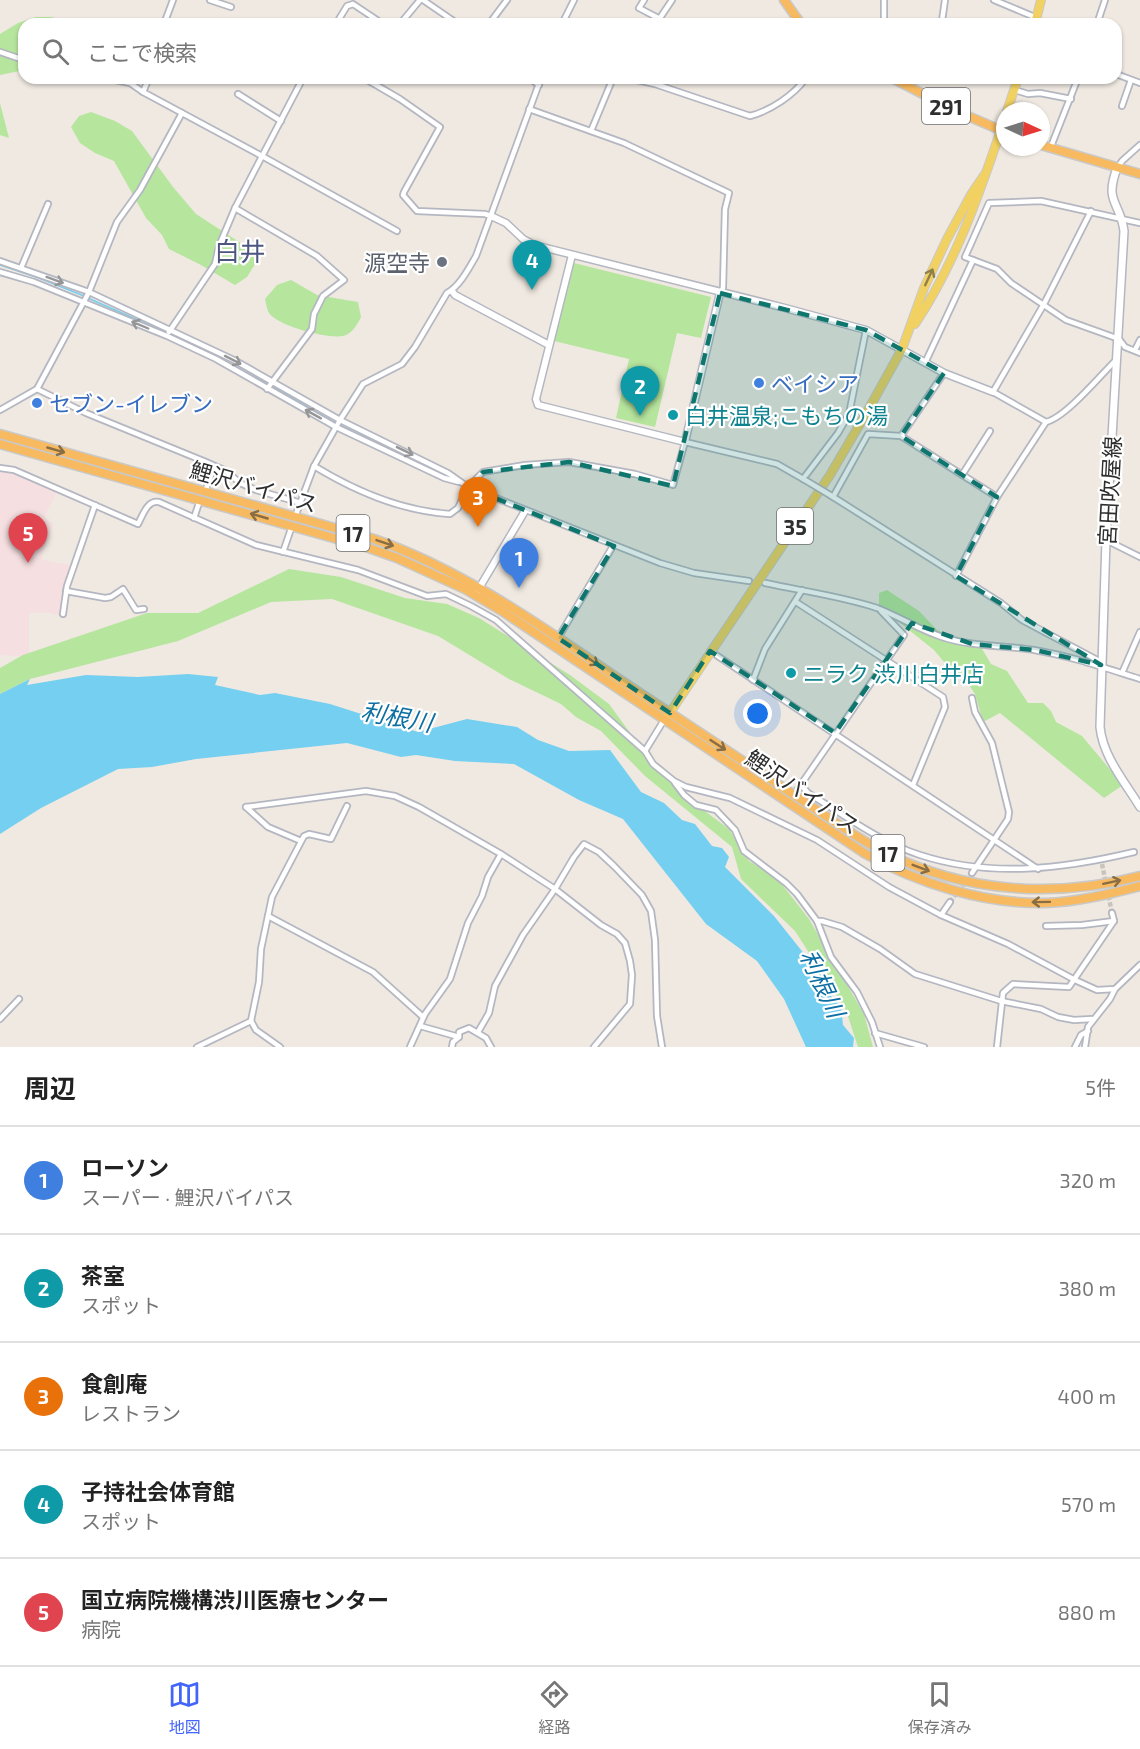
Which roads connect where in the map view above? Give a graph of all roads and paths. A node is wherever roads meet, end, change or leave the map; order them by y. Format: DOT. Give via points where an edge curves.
graph roads {
  1 [pos="173,0"];
  2 [pos="210,0"];
  3 [pos="422,0"];
  4 [pos="507,0"];
  5 [pos="574,0"];
  6 [pos="644,0"];
  7 [pos="672,0"];
  8 [pos="784,0"];
  9 [pos="884,0"];
  10 [pos="945,0"];
  11 [pos="994,0"];
  12 [pos="1041,0"];
  13 [pos="1105,0"];
  14 [pos="231,7"];
  15 [pos="166,18"];
  16 [pos="339,18"];
  17 [pos="374,18"];
  18 [pos="406,18"];
  19 [pos="449,18"];
  20 [pos="494,18"];
  21 [pos="565,18"];
  22 [pos="658,18"];
  23 [pos="661,18"];
  24 [pos="797,18"];
  25 [pos="884,18"];
  26 [pos="942,18"];
  27 [pos="1030,18"];
  28 [pos="1037,18"];
  29 [pos="1099,18"];
  30 [pos="0,52"];
  31 [pos="18,58"];
  32 [pos="1122,76"];
  33 [pos="1131,80"];
  34 [pos="1140,83"];
  35 [pos="131,84"];
  36 [pos="146,84"];
  37 [pos="300,84"];
  38 [pos="374,84"];
  39 [pos="611,84"];
  40 [pos="655,84"];
  41 [pos="801,84"];
  42 [pos="904,84"];
  43 [pos="1016,84"];
  44 [pos="1076,84"];
  45 [pos="539,85"];
  46 [pos="1015,90"];
  47 [pos="143,92"];
  48 [pos="238,94"];
  49 [pos="1071,99"];
  50 [pos="1010,102"];
  51 [pos="1122,106"];
  52 [pos="530,110"];
  53 [pos="182,113"];
  54 [pos="281,120"];
  55 [pos="996,129"];
  56 [pos="591,131"];
  57 [pos="1050,138"];
  58 [pos="1140,145"];
  59 [pos="996,148"];
  60 [pos="1050,148"];
  61 [pos="262,156"];
  62 [pos="1118,168"];
  63 [pos="985,174"];
  64 [pos="1140,174"];
  65 [pos="48,204"];
  66 [pos="235,208"];
  67 [pos="1091,211"];
  68 [pos="491,216"];
  69 [pos="1122,220"];
  70 [pos="1140,223"];
  71 [pos="397,231"];
  72 [pos="572,255"];
  73 [pos="973,260"];
  74 [pos="0,261"];
  75 [pos="21,268"];
  76 [pos="0,272"];
  77 [pos="452,291"];
  78 [pos="720,292"];
  79 [pos="86,297"];
  80 [pos="1044,304"];
  81 [pos="866,330"];
  82 [pos="169,333"];
  83 [pos="909,333"];
  84 [pos="1119,339"];
  85 [pos="1140,340"];
  86 [pos="549,345"];
  87 [pos="902,349"];
  88 [pos="1135,350"];
  89 [pos="1140,353"];
  90 [pos="1115,362"];
  91 [pos="925,363"];
  92 [pos="944,372"];
  93 [pos="270,385"];
  94 [pos="38,389"];
  95 [pos="993,392"];
  96 [pos="0,410"];
  97 [pos="1046,422"];
  98 [pos="338,423"];
  99 [pos="990,431"];
  100 [pos="0,434"];
  101 [pos="901,436"];
  102 [pos="685,441"];
  103 [pos="0,444"];
  104 [pos="314,466"];
  105 [pos="214,467"];
  106 [pos="0,468"];
  107 [pos="962,475"];
  108 [pos="804,480"];
  109 [pos="468,487"];
  110 [pos="205,492"];
  111 [pos="831,496"];
  112 [pos="997,497"];
  113 [pos="200,500"];
  114 [pos="301,503"];
  115 [pos="95,505"];
  116 [pos="525,511"];
  117 [pos="296,516"];
  118 [pos="194,518"];
  119 [pos="292,526"];
  120 [pos="1106,540"];
  121 [pos="613,546"];
  122 [pos="283,552"];
  123 [pos="1140,557"];
  124 [pos="956,576"];
  125 [pos="749,581"];
  126 [pos="765,583"];
  127 [pos="66,591"];
  128 [pos="802,591"];
  129 [pos="476,592"];
  130 [pos="796,602"];
  131 [pos="144,609"];
  132 [pos="878,609"];
  133 [pos="63,614"];
  134 [pos="1140,632"];
  135 [pos="558,638"];
  136 [pos="710,651"];
  137 [pos="886,659"];
  138 [pos="1101,663"];
  139 [pos="1122,673"];
  140 [pos="753,680"];
  141 [pos="1140,680"];
  142 [pos="972,698"];
  143 [pos="667,717"];
  144 [pos="835,733"];
  145 [pos="645,751"];
  146 [pos="674,781"];
  147 [pos="801,784"];
  148 [pos="913,784"];
  149 [pos="794,795"];
  150 [pos="788,803"];
  151 [pos="347,806"];
  152 [pos="1140,807"];
  153 [pos="995,839"];
  154 [pos="301,841"];
  155 [pos="1134,852"];
  156 [pos="501,854"];
  157 [pos="975,866"];
  158 [pos="1038,869"];
  159 [pos="972,873"];
  160 [pos="1140,876"];
  161 [pos="1140,886"];
  162 [pos="555,889"];
  163 [pos="950,902"];
  164 [pos="1112,914"];
  165 [pos="941,915"];
  166 [pos="268,916"];
  167 [pos="817,921"];
  168 [pos="1114,921"];
  169 [pos="1046,926"];
  170 [pos="1140,965"];
  171 [pos="1075,980"];
  172 [pos="1115,989"];
  173 [pos="19,999"];
  174 [pos="1001,1001"];
  175 [pos="423,1017"];
  176 [pos="0,1019"];
  177 [pos="1092,1019"];
  178 [pos="251,1021"];
  179 [pos="420,1026"];
  180 [pos="1088,1030"];
  181 [pos="478,1032"];
  182 [pos="875,1033"];
  183 [pos="459,1037"];
  184 [pos="197,1047"];
  185 [pos="280,1047"];
  186 [pos="410,1047"];
  187 [pos="452,1047"];
  188 [pos="491,1047"];
  189 [pos="594,1047"];
  190 [pos="662,1047"];
  191 [pos="880,1047"];
  192 [pos="924,1047"];
  193 [pos="997,1047"];
  194 [pos="1075,1047"];
  195 [pos="1085,1047"];
  1 -- 15 [label="street"];
  2 -- 14 [label="street"];
  3 -- 18 [label="street"];
  3 -- 19 [label="street"];
  4 -- 20 [label="street"];
  5 -- 21 [label="street"];
  6 -- 22 [label="street" via="639,8"];
  7 -- 23 [label="street"];
  8 -- 24 [label="highway"];
  9 -- 25 [label="street"];
  10 -- 26 [label="street"];
  11 -- 27 [label="street"];
  12 -- 28 [label="main road"];
  13 -- 29 [label="street"];
  16 -- 17 [label="street" via="346,6 353,4"];
  30 -- 31 [label="street"];
  32 -- 33 [label="street"];
  33 -- 34 [label="street"];
  33 -- 51 [label="street"];
  35 -- 47 [label="street"];
  36 -- 47 [label="street"];
  37 -- 54 [label="street"];
  38 -- 68 [label="street" via="440,127 403,195 417,212"];
  39 -- 56 [label="street"];
  40 -- 41 [label="street" via="750,116 784,99"];
  42 -- 55 [label="highway, 291"];
  43 -- 46 [label="main road"];
  44 -- 49 [label="street"];
  45 -- 52 [label="street"];
  46 -- 49 [label="street"];
  46 -- 50 [label="main road"];
  47 -- 53 [label="street"];
  48 -- 54 [label="street"];
  49 -- 57 [label="street"];
  52 -- 56 [label="street"];
  52 -- 68 [label="street"];
  53 -- 61 [label="street"];
  53 -- 79 [label="street" via="140,190 117,222"];
  54 -- 61 [label="street"];
  56 -- 78 [label="street" via="729,193"];
  58 -- 62 [label="street"];
  59 -- 63 [label="main road, 35"];
  60 -- 62 [label="highway"];
  61 -- 66 [label="street"];
  61 -- 71 [label="street"];
  62 -- 64 [label="highway"];
  62 -- 69 [label="main road, 宮田吹屋線" via="1111,194"];
  83 -- 63 [label="main road, 35, one-way" via="946,239"];
  63 -- 83 [label="main road, 35" via="943,279"];
  65 -- 75 [label="street"];
  66 -- 82 [label="street" via="215,264"];
  66 -- 93 [label="street" via="317,256 344,280 323,296 312,329"];
  67 -- 69 [label="street"];
  67 -- 73 [label="street" via="1041,201 989,203 964,257"];
  67 -- 80 [label="street"];
  68 -- 72 [label="street" via="506,223 523,240"];
  68 -- 77 [label="street" via="476,256"];
  69 -- 70 [label="street"];
  69 -- 84 [label="main road, 宮田吹屋線"];
  72 -- 78 [label="street"];
  72 -- 86 [label="street"];
  73 -- 80 [label="street" via="997,270"];
  73 -- 91 [label="street"];
  74 -- 75 [label="street"];
  75 -- 79 [label="street, one-way"];
  76 -- 79 [label="street"];
  77 -- 86 [label="street"];
  77 -- 98 [label="street" via="402,364 363,384"];
  78 -- 81 [label="street"];
  78 -- 102 [label="street"];
  79 -- 82 [label="street"];
  82 -- 79 [label="street, one-way"];
  79 -- 94 [label="street"];
  80 -- 84 [label="street" via="1066,320"];
  80 -- 95 [label="street"];
  81 -- 87 [label="street"];
  81 -- 108 [label="street" via="849,414"];
  82 -- 93 [label="street, one-way"];
  82 -- 93 [label="street"];
  83 -- 87 [label="main road, 35"];
  84 -- 88 [label="street" via="1125,347"];
  84 -- 90 [label="main road, 宮田吹屋線"];
  85 -- 88 [label="street"];
  86 -- 102 [label="street" via="536,399 538,405"];
  87 -- 91 [label="street"];
  87 -- 136 [label="main road, 35" via="830,474"];
  88 -- 89 [label="street"];
  90 -- 97 [label="street" via="1072,405"];
  90 -- 120 [label="main road, 宮田吹屋線"];
  91 -- 92 [label="street"];
  92 -- 95 [label="street"];
  92 -- 101 [label="street"];
  93 -- 98 [label="street"];
  98 -- 93 [label="street, one-way"];
  94 -- 96 [label="street"];
  94 -- 105 [label="street"];
  95 -- 97 [label="street"];
  97 -- 112 [label="street"];
  98 -- 104 [label="street"];
  98 -- 109 [label="street" via="439,468"];
  99 -- 107 [label="street"];
  100 -- 110 [label="highway, 鯉沢バイパス / 17, one-way"];
  101 -- 107 [label="street"];
  101 -- 111 [label="street" via="868,434"];
  102 -- 108 [label="street" via="777,464"];
  102 -- 109 [label="street" via="674,485 569,462 483,472"];
  103 -- 113 [label="highway, 鯉沢バイパス / 17"];
  104 -- 109 [label="street" via="359,492 442,514 454,512"];
  104 -- 114 [label="street"];
  105 -- 110 [label="street"];
  105 -- 114 [label="street" via="256,490"];
  106 -- 115 [label="street" via="14,470"];
  107 -- 112 [label="street"];
  108 -- 111 [label="street, bridge"];
  109 -- 116 [label="street"];
  110 -- 117 [label="highway, 鯉沢バイパス / 17"];
  111 -- 124 [label="street"];
  112 -- 124 [label="street"];
  113 -- 118 [label="street"];
  119 -- 113 [label="highway, 鯉沢バイパス / 17, one-way"];
  114 -- 117 [label="street"];
  115 -- 118 [label="street" via="138,524 154,501"];
  115 -- 127 [label="street"];
  116 -- 121 [label="street"];
  116 -- 129 [label="street"];
  117 -- 129 [label="highway, 鯉沢バイパス / 17, one-way" via="403,549 449,571"];
  118 -- 122 [label="street" via="256,545"];
  119 -- 122 [label="street"];
  119 -- 129 [label="highway, 鯉沢バイパス / 17" via="397,558"];
  120 -- 123 [label="street"];
  120 -- 138 [label="main road, 宮田吹屋線"];
  121 -- 125 [label="street" via="694,573"];
  121 -- 135 [label="street"];
  122 -- 145 [label="street" via="358,570 427,596 446,594 488,615"];
  124 -- 138 [label="street" via="1022,620"];
  126 -- 128 [label="street"];
  127 -- 131 [label="street" via="105,598 123,589 135,610"];
  127 -- 133 [label="street"];
  128 -- 130 [label="street"];
  128 -- 132 [label="street"];
  129 -- 135 [label="highway, 鯉沢バイパス / 17"];
  129 -- 143 [label="highway, 鯉沢バイパス / 17"];
  130 -- 137 [label="street"];
  130 -- 140 [label="street" via="765,649"];
  132 -- 137 [label="street" via="904,634"];
  132 -- 138 [label="street" via="939,636 972,644 1035,650"];
  134 -- 139 [label="street"];
  135 -- 143 [label="highway, 鯉沢バイパス / 17, one-way"];
  136 -- 140 [label="street"];
  136 -- 143 [label="main road, 35"];
  137 -- 144 [label="street"];
  137 -- 148 [label="street" via="943,697 945,707"];
  138 -- 139 [label="street"];
  138 -- 152 [label="main road, 宮田吹屋線" via="1101,741"];
  139 -- 141 [label="street"];
  140 -- 144 [label="street"];
  142 -- 153 [label="street" via="992,743 1009,812"];
  143 -- 145 [label="street"];
  143 -- 149 [label="highway, 鯉沢バイパス / 17, one-way"];
  143 -- 150 [label="highway, 鯉沢バイパス / 17"];
  144 -- 147 [label="street"];
  144 -- 148 [label="street"];
  145 -- 146 [label="street" via="653,764"];
  146 -- 165 [label="street" via="730,798 817,840"];
  146 -- 167 [label="street" via="696,805 716,810 729,823 744,851 786,883"];
  147 -- 149 [label="street"];
  147 -- 157 [label="street" via="808,793 880,837 920,855"];
  148 -- 153 [label="street"];
  149 -- 150 [label="street"];
  149 -- 160 [label="highway, 鯉沢バイパス / 17, one-way" via="889,854 955,879 1046,890"];
  161 -- 150 [label="highway, 鯉沢バイパス / 17, one-way" via="1092,898 1045,903 1000,900 952,889 885,865"];
  151 -- 154 [label="street" via="331,839 306,834"];
  153 -- 157 [label="street"];
  153 -- 158 [label="street"];
  154 -- 156 [label="street" via="268,827 246,807 377,792 419,807"];
  154 -- 166 [label="street" via="276,887"];
  155 -- 158 [label="street" via="1102,862"];
  156 -- 162 [label="street"];
  156 -- 175 [label="street" via="468,923 450,979"];
  157 -- 158 [label="street" via="1014,871"];
  157 -- 159 [label="street"];
  162 -- 181 [label="street" via="523,935 495,986 489,1013"];
  162 -- 189 [label="street" via="617,934 625,943 630,961 630,1004"];
  162 -- 190 [label="street" via="584,844 598,852 647,902 653,920"];
  163 -- 165 [label="street"];
  164 -- 168 [label="street"];
  165 -- 171 [label="street" via="1008,944"];
  166 -- 175 [label="street" via="373,972"];
  166 -- 178 [label="street"];
  167 -- 174 [label="street" via="842,927 915,974"];
  167 -- 182 [label="street" via="831,957 857,992"];
  168 -- 169 [label="street"];
  168 -- 171 [label="street"];
  170 -- 172 [label="street"];
  171 -- 172 [label="street" via="1097,990"];
  171 -- 174 [label="street" via="1066,987 1013,984"];
  172 -- 177 [label="street"];
  173 -- 176 [label="street"];
  174 -- 177 [label="street" via="1041,1009 1058,1017"];
  174 -- 193 [label="street"];
  175 -- 179 [label="street"];
  177 -- 180 [label="street"];
  178 -- 184 [label="street"];
  178 -- 185 [label="street" via="256,1030"];
  179 -- 183 [label="street"];
  179 -- 186 [label="street"];
  180 -- 194 [label="street"];
  180 -- 195 [label="street"];
  181 -- 183 [label="street" via="469,1028 459,1032"];
  181 -- 188 [label="street"];
  182 -- 191 [label="street"];
  182 -- 192 [label="street"];
  183 -- 187 [label="street"];
}
